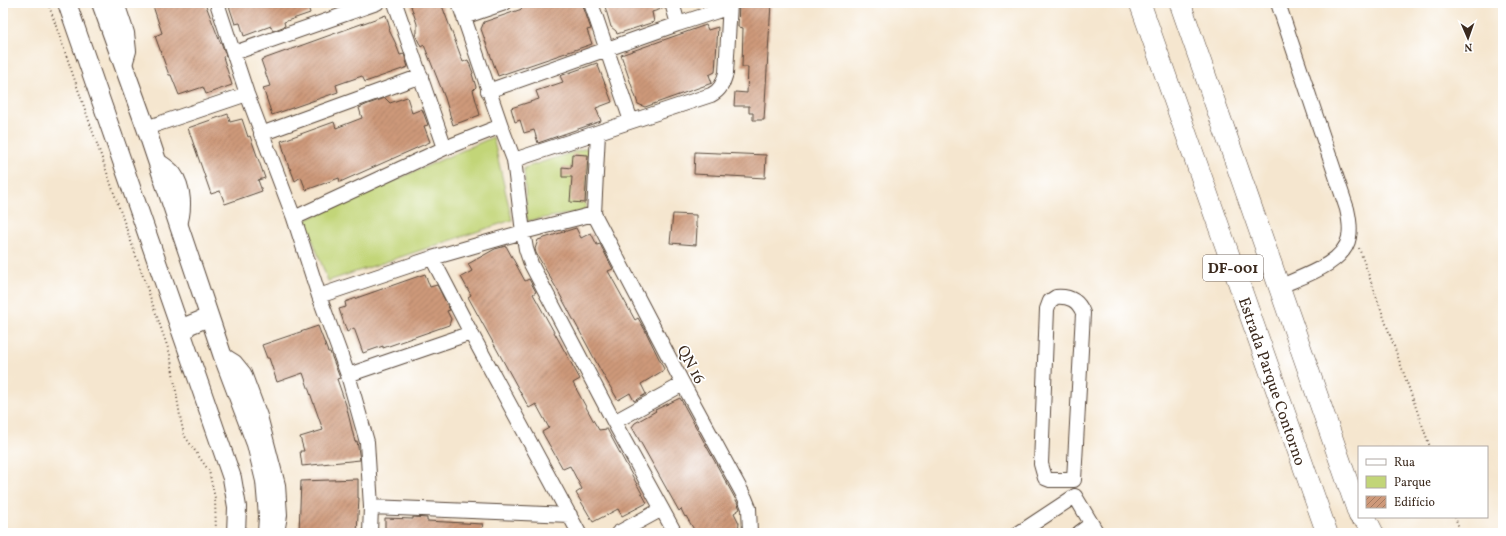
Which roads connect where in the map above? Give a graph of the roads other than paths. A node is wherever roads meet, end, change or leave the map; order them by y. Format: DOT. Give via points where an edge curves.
graph roads {
  1 [pos="67,3"];
  2 [pos="101,3"];
  3 [pos="117,3"];
  4 [pos="217,3"];
  5 [pos="377,3"];
  6 [pos="395,3"];
  7 [pos="459,3"];
  8 [pos="505,3"];
  9 [pos="591,3"];
  10 [pos="672,3"];
  11 [pos="1140,3"];
  12 [pos="1180,3"];
  13 [pos="1278,3"];
  14 [pos="730,5"];
  15 [pos="464,17"];
  16 [pos="678,24"];
  17 [pos="607,48"];
  18 [pos="234,53"];
  19 [pos="124,68"];
  20 [pos="421,76"];
  21 [pos="488,91"];
  22 [pos="247,94"];
  23 [pos="631,121"];
  24 [pos="501,126"];
  25 [pos="146,128"];
  26 [pos="598,132"];
  27 [pos="261,134"];
  28 [pos="445,148"];
  29 [pos="514,160"];
  30 [pos="594,214"];
  31 [pos="294,218"];
  32 [pos="523,232"];
  33 [pos="432,258"];
  34 [pos="1279,287"];
  35 [pos="320,296"];
  36 [pos="205,303"];
  37 [pos="174,308"];
  38 [pos="211,322"];
  39 [pos="471,333"];
  40 [pos="182,335"];
  41 [pos="222,354"];
  42 [pos="348,375"];
  43 [pos="682,384"];
  44 [pos="614,422"];
  45 [pos="1343,470"];
  46 [pos="1074,480"];
  47 [pos="1075,496"];
  48 [pos="1358,502"];
  49 [pos="371,508"];
  50 [pos="662,509"];
  51 [pos="1358,513"];
  52 [pos="570,515"];
  53 [pos="1360,518"];
  54 [pos="1366,518"];
  55 [pos="1094,529"];
  56 [pos="236,533"];
  57 [pos="267,533"];
  58 [pos="277,533"];
  59 [pos="370,533"];
  60 [pos="579,533"];
  61 [pos="618,533"];
  62 [pos="675,533"];
  63 [pos="750,533"];
  64 [pos="1019,533"];
  65 [pos="1079,533"];
  66 [pos="1327,533"];
  67 [pos="1365,533"];
  68 [pos="1373,533"];
  1 -- 37 [label="main road"];
  2 -- 19 [label="main road"];
  3 -- 19 [label="street" via="127,33 129,51"];
  4 -- 18 [label="street"];
  5 -- 18 [label="street"];
  6 -- 20 [label="street"];
  7 -- 15 [label="street"];
  8 -- 15 [label="street"];
  9 -- 17 [label="street"];
  10 -- 16 [label="street"];
  11 -- 66 [label="highway, Estrada Parque Contorno / DF-001"];
  12 -- 34 [label="highway, DF-001"];
  13 -- 34 [label="street" via="1350,223 1349,238 1344,250 1330,264"];
  14 -- 16 [label="street"];
  14 -- 23 [label="street" via="726,73 718,91"];
  15 -- 21 [label="street"];
  16 -- 17 [label="street"];
  17 -- 21 [label="street"];
  17 -- 23 [label="street"];
  18 -- 22 [label="street"];
  19 -- 25 [label="main road"];
  20 -- 27 [label="street"];
  20 -- 28 [label="street"];
  21 -- 24 [label="street"];
  22 -- 25 [label="street"];
  22 -- 27 [label="street"];
  23 -- 26 [label="street"];
  24 -- 28 [label="street"];
  24 -- 29 [label="street"];
  25 -- 36 [label="main road"];
  26 -- 29 [label="street"];
  26 -- 30 [label="street"];
  27 -- 31 [label="street"];
  28 -- 31 [label="street"];
  29 -- 32 [label="street"];
  30 -- 32 [label="street"];
  30 -- 43 [label="street, QN 16"];
  31 -- 35 [label="street"];
  32 -- 33 [label="street"];
  32 -- 44 [label="street" via="531,264"];
  33 -- 35 [label="street"];
  33 -- 39 [label="street"];
  34 -- 45 [label="highway, DF-001"];
  35 -- 42 [label="street"];
  36 -- 37 [label="main road" via="187,311"];
  36 -- 38 [label="main road"];
  37 -- 40 [label="main road"];
  38 -- 40 [label="main road" via="204,319 187,326"];
  38 -- 41 [label="main road"];
  39 -- 42 [label="street"];
  39 -- 52 [label="street"];
  40 -- 56 [label="main road" via="232,478 237,507"];
  41 -- 57 [label="main road" via="256,444 265,481"];
  41 -- 58 [label="street" via="235,362 244,373 260,416 278,485 280,515"];
  42 -- 49 [label="street" via="367,442"];
  43 -- 44 [label="street"];
  43 -- 63 [label="street, QN 16" via="746,498"];
  44 -- 50 [label="street"];
  45 -- 48 [label="highway"];
  45 -- 51 [label="highway, DF-001"];
  46 -- 46 [label="street" via="1083,313 1080,305 1072,299 1056,297 1050,301 1047,309 1040,464 1045,478"];
  46 -- 47 [label="street"];
  47 -- 55 [label="street"];
  47 -- 64 [label="street"];
  49 -- 52 [label="street"];
  49 -- 59 [label="street"];
  50 -- 61 [label="street"];
  50 -- 62 [label="street"];
  52 -- 60 [label="street"];
  53 -- 67 [label="highway, DF-001"];
  54 -- 68 [label="highway"];
  55 -- 65 [label="street"];
}
